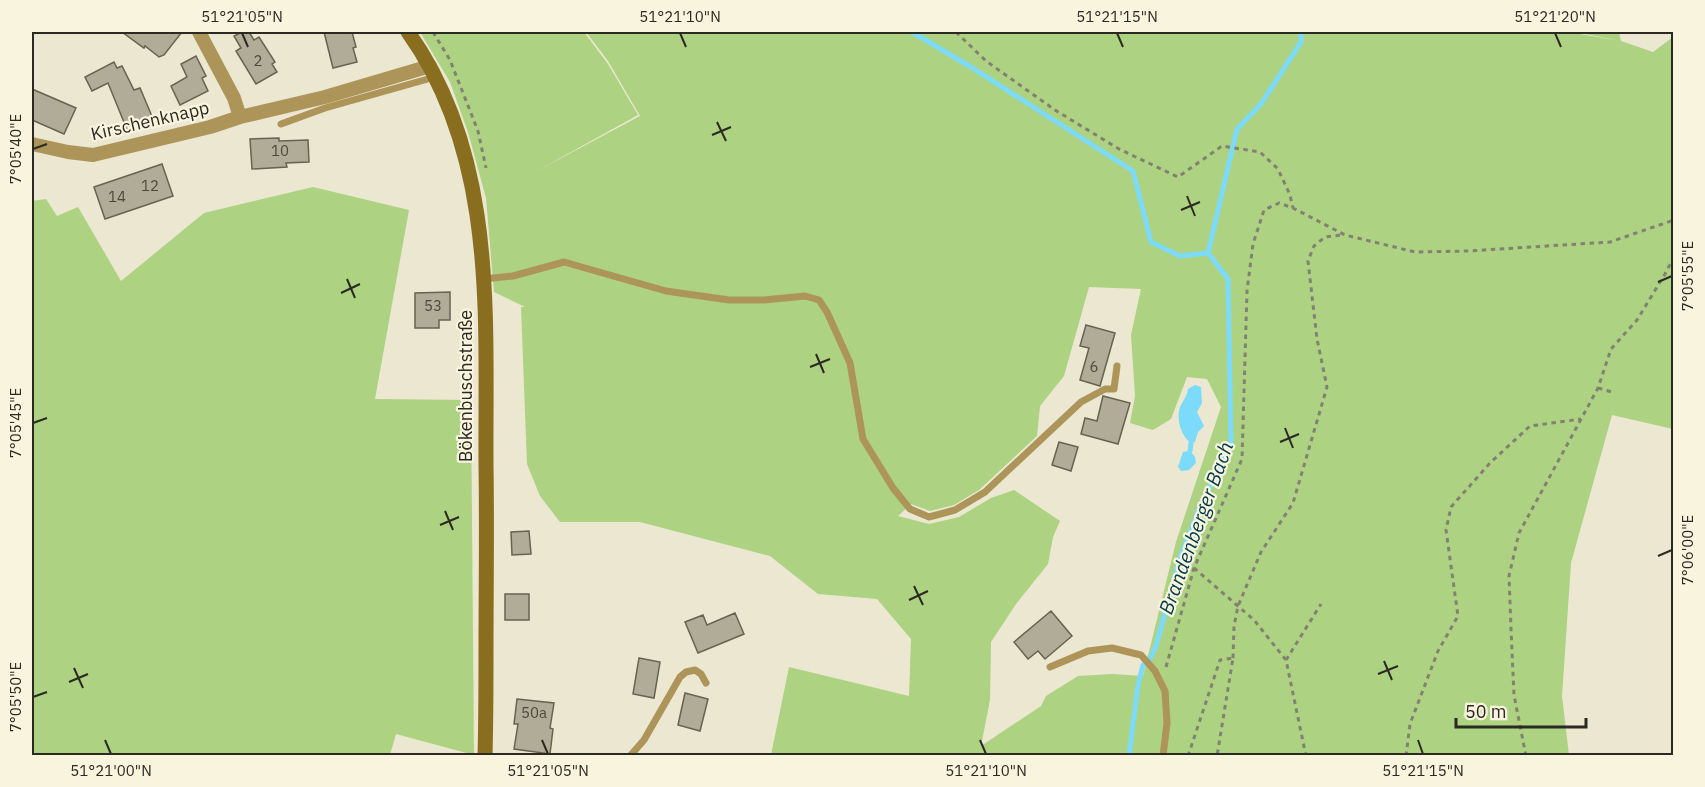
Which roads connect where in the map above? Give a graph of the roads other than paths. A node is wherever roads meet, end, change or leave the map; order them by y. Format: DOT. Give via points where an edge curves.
graph roads {
  1 [pos="199,32"];
  2 [pos="408,32"];
  3 [pos="432,72"];
  4 [pos="240,117"];
  5 [pos="281,124"];
  6 [pos="32,144"];
  7 [pos="483,279"];
  8 [pos="1117,366"];
  9 [pos="1050,667"];
  10 [pos="706,683"];
  11 [pos="486,755"];
  12 [pos="630,756"];
  13 [pos="1163,756"];
  1 -- 4 [label="street, Kirschenknapp"];
  2 -- 3 [label="main road, Bökenbuschstraße"];
  3 -- 4 [label="street, Kirschenknapp"];
  3 -- 5 [label="lane"];
  3 -- 7 [label="main road, Bökenbuschstraße" via="460,137 476,201"];
  4 -- 6 [label="street, Kirschenknapp" via="93,155"];
  7 -- 8 [label="lane" via="513,276 564,262 666,291 729,300 805,296 819,300 850,363 863,439 910,509 929,517 955,510 985,492 1081,402 1105,389 1114,389"];
  7 -- 11 [label="main road, Bökenbuschstraße"];
  9 -- 13 [label="lane" via="1088,651 1112,648 1141,655 1165,691"];
  10 -- 12 [label="lane" via="695,670 680,677 644,740"];
}
